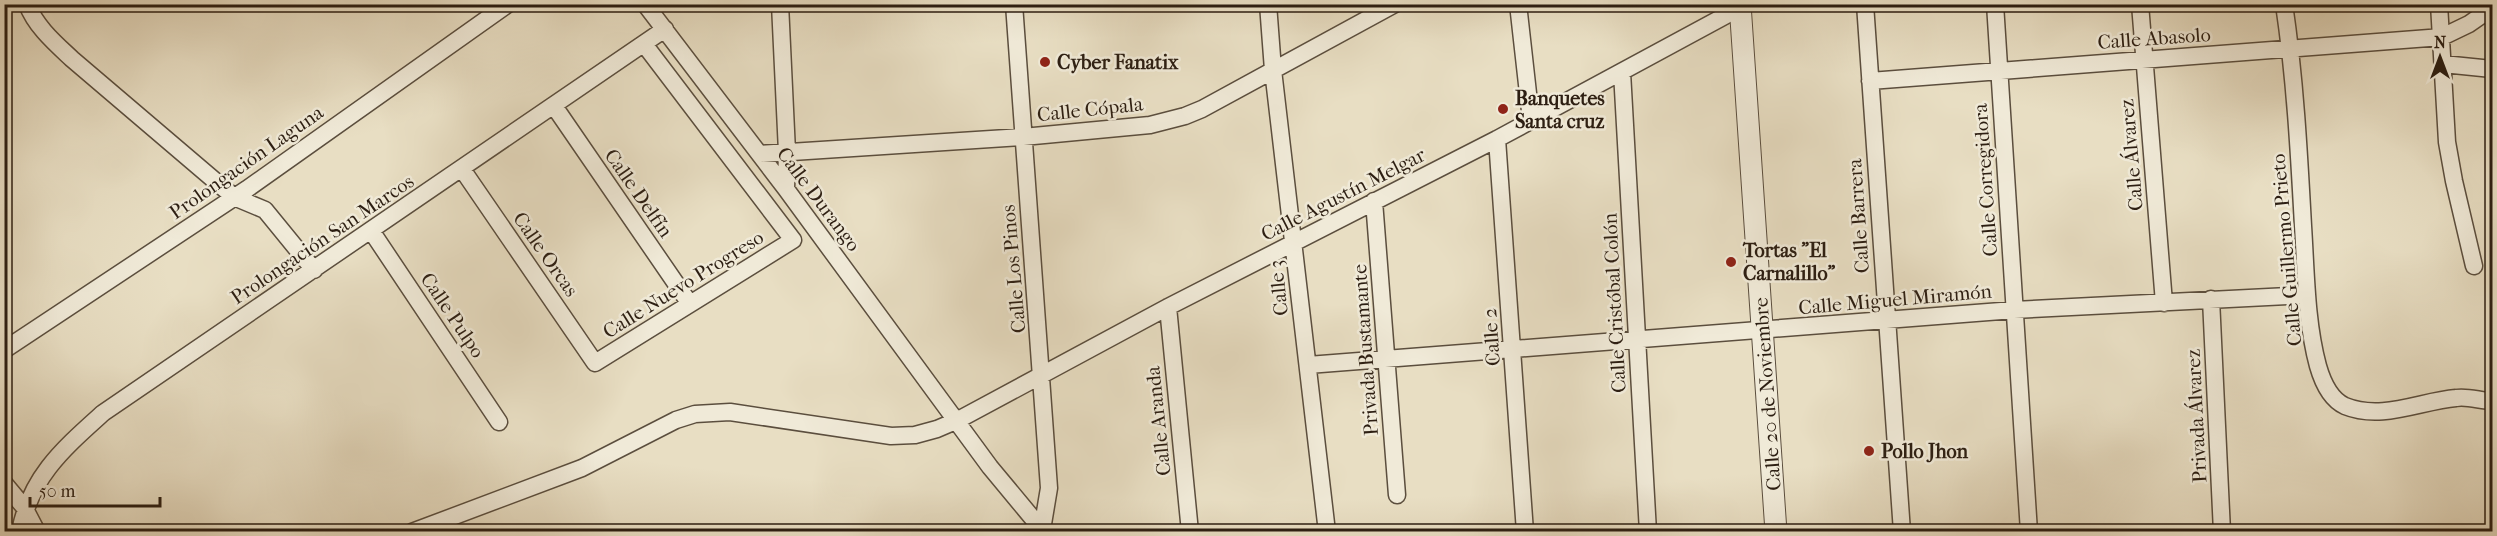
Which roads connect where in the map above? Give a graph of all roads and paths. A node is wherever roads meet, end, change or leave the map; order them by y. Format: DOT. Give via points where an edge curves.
graph roads {
  1 [pos="27,4"];
  2 [pos="508,4"];
  3 [pos="645,4"];
  4 [pos="780,4"];
  5 [pos="1014,4"];
  6 [pos="1268,4"];
  7 [pos="1395,4"];
  8 [pos="1518,4"];
  9 [pos="1865,4"];
  10 [pos="1995,4"];
  11 [pos="2140,4"];
  12 [pos="2284,4"];
  13 [pos="2439,4"];
  14 [pos="1742,6"];
  15 [pos="2493,8"];
  16 [pos="665,29"];
  17 [pos="2442,37"];
  18 [pos="644,44"];
  19 [pos="2291,49"];
  20 [pos="2145,60"];
  21 [pos="2443,64"];
  22 [pos="2493,69"];
  23 [pos="1273,70"];
  24 [pos="1999,71"];
  25 [pos="1622,72"];
  26 [pos="1870,81"];
  27 [pos="554,106"];
  28 [pos="1531,120"];
  29 [pos="1023,137"];
  30 [pos="1497,140"];
  31 [pos="787,152"];
  32 [pos="760,154"];
  33 [pos="462,170"];
  34 [pos="786,189"];
  35 [pos="234,197"];
  36 [pos="1374,201"];
  37 [pos="372,232"];
  38 [pos="1294,242"];
  39 [pos="2474,266"];
  40 [pos="314,270"];
  41 [pos="2307,295"];
  42 [pos="2211,299"];
  43 [pos="690,303"];
  44 [pos="2164,303"];
  45 [pos="1168,307"];
  46 [pos="2014,310"];
  47 [pos="1887,320"];
  48 [pos="1764,330"];
  49 [pos="1637,339"];
  50 [pos="4,350"];
  51 [pos="1513,350"];
  52 [pos="1388,359"];
  53 [pos="595,363"];
  54 [pos="1308,365"];
  55 [pos="1043,376"];
  56 [pos="2493,401"];
  57 [pos="958,420"];
  58 [pos="499,422"];
  59 [pos="4,483"];
  60 [pos="1397,495"];
  61 [pos="24,507"];
  62 [pos="20,531"];
  63 [pos="37,531"];
  64 [pos="412,531"];
  65 [pos="1043,531"];
  66 [pos="1190,531"];
  67 [pos="1327,531"];
  68 [pos="1525,531"];
  69 [pos="1648,531"];
  70 [pos="1776,531"];
  71 [pos="1902,531"];
  72 [pos="2029,531"];
  73 [pos="2222,531"];
  1 -- 35 [label="street" via="48,36 72,59"];
  2 -- 35 [label="street, Prolongación Laguna"];
  3 -- 16 [label="street, Calle Durango"];
  4 -- 31 [label="street"];
  5 -- 29 [label="street, Calle Los Pinos"];
  6 -- 23 [label="street, Calle 3"];
  7 -- 23 [label="street, Calle Cópala"];
  8 -- 28 [label="street"];
  9 -- 26 [label="street, Calle Barrera"];
  10 -- 24 [label="street, Calle Corregidora"];
  11 -- 20 [label="street, Calle Álvarez"];
  12 -- 19 [label="street, Calle Guillermo Prieto"];
  13 -- 17 [label="street"];
  14 -- 25 [label="street, Calle Agustín Melgar"];
  14 -- 48 [label="street, Calle 20 de Noviembre"];
  15 -- 17 [label="street"];
  16 -- 18 [label="street, Prolongación San Marcos"];
  16 -- 32 [label="street, Calle Durango"];
  17 -- 19 [label="street, Calle Abasolo"];
  17 -- 21 [label="street"];
  18 -- 27 [label="street, Prolongación San Marcos"];
  18 -- 43 [label="street, Calle Nuevo Progreso" via="793,240"];
  19 -- 20 [label="street, Calle Abasolo"];
  19 -- 41 [label="street, Calle Guillermo Prieto"];
  20 -- 24 [label="street, Calle Abasolo"];
  20 -- 44 [label="street, Calle Álvarez"];
  21 -- 22 [label="street"];
  21 -- 39 [label="street" via="2447,142"];
  23 -- 29 [label="street, Calle Cópala" via="1202,109 1170,121"];
  23 -- 38 [label="street, Calle 3"];
  24 -- 26 [label="street, Calle Abasolo"];
  24 -- 46 [label="street, Calle Corregidora"];
  25 -- 28 [label="street, Calle Agustín Melgar"];
  25 -- 49 [label="street, Calle Cristóbal Colón"];
  26 -- 47 [label="street, Calle Barrera"];
  27 -- 33 [label="street, Prolongación San Marcos"];
  27 -- 43 [label="street, Calle Delfín"];
  28 -- 30 [label="street, Calle Agustín Melgar"];
  29 -- 31 [label="street, Calle Cópala"];
  29 -- 55 [label="street, Calle Los Pinos"];
  30 -- 36 [label="street, Calle Agustín Melgar"];
  30 -- 51 [label="street, Calle 2"];
  31 -- 32 [label="street, Calle Cópala"];
  31 -- 34 [label="street"];
  32 -- 34 [label="street, Calle Durango"];
  33 -- 37 [label="street, Prolongación San Marcos"];
  33 -- 53 [label="street, Calle Orcas"];
  34 -- 57 [label="street, Calle Durango"];
  35 -- 40 [label="street" via="265,210"];
  35 -- 50 [label="street, Prolongación Laguna"];
  36 -- 38 [label="street, Calle Agustín Melgar"];
  36 -- 52 [label="street, Privada Bustamante"];
  37 -- 40 [label="street, Prolongación San Marcos"];
  37 -- 58 [label="street, Calle Pulpo"];
  38 -- 45 [label="street, Calle Agustín Melgar"];
  38 -- 54 [label="street, Calle 3"];
  40 -- 61 [label="street, Prolongación San Marcos" via="103,413 68,444"];
  41 -- 42 [label="street, Calle Miguel Miramón"];
  41 -- 56 [label="street, Calle Guillermo Prieto" via="2317,362 2330,394 2343,405 2376,411 2460,397"];
  42 -- 44 [label="street, Calle Miguel Miramón"];
  42 -- 73 [label="street, Privada Álvarez"];
  43 -- 53 [label="street, Calle Nuevo Progreso"];
  44 -- 46 [label="street, Calle Miguel Miramón"];
  45 -- 55 [label="street, Calle Agustín Melgar"];
  45 -- 66 [label="street, Calle Aranda"];
  46 -- 47 [label="street, Calle Miguel Miramón"];
  46 -- 72 [label="street, Calle Corregidora"];
  47 -- 48 [label="street, Calle Miguel Miramón"];
  47 -- 71 [label="street, Calle Barrera"];
  48 -- 49 [label="street, Calle Miguel Miramón"];
  48 -- 70 [label="street, Calle 20 de Noviembre"];
  49 -- 51 [label="street, Calle Miguel Miramón"];
  49 -- 69 [label="street, Calle Cristóbal Colón"];
  51 -- 52 [label="street, Calle Miguel Miramón"];
  51 -- 68 [label="street, Calle 2"];
  52 -- 54 [label="street, Calle Miguel Miramón"];
  52 -- 60 [label="street, Privada Bustamante"];
  54 -- 67 [label="street, Calle 3"];
  55 -- 57 [label="street, Calle Agustín Melgar"];
  55 -- 65 [label="street, Calle Los Pinos" via="1049,493"];
  57 -- 64 [label="street, Calle Agustín Melgar" via="915,435 891,436 730,412 695,414 582,468"];
  57 -- 65 [label="street, Calle Durango" via="990,467"];
  59 -- 61 [label="street"];
  61 -- 62 [label="street"];
  61 -- 63 [label="street"];
}
